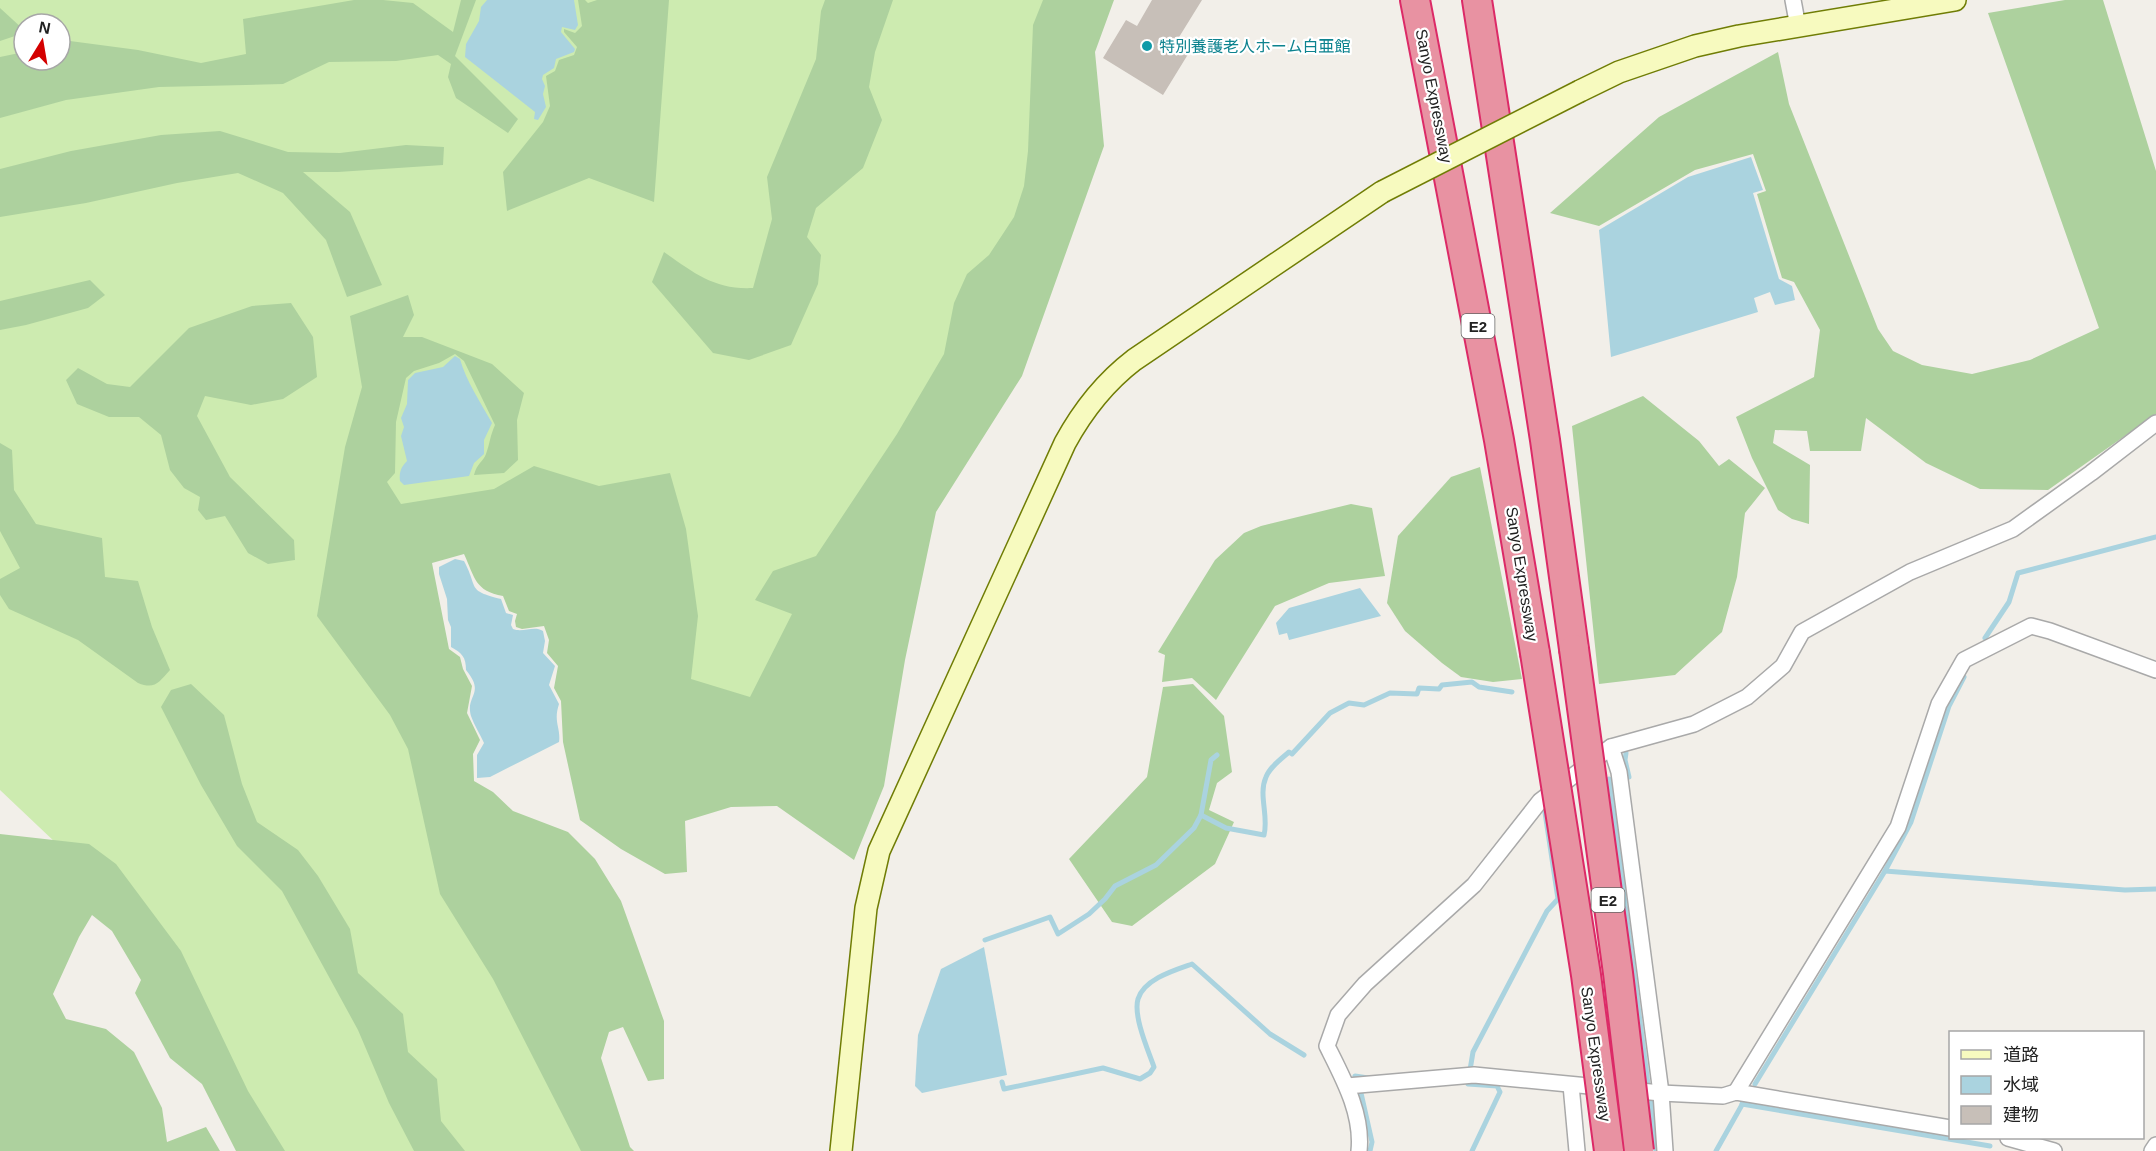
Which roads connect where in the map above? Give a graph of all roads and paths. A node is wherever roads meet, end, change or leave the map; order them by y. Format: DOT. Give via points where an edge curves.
graph roads {
  1 [pos="1415,0"];
  2 [pos="1478,0"];
  3 [pos="1793,0"];
  4 [pos="1955,0"];
  5 [pos="1798,27"];
  6 [pos="2156,423"];
  7 [pos="2156,670"];
  8 [pos="1611,747"];
  9 [pos="1571,1085"];
  10 [pos="1347,1086"];
  11 [pos="1736,1092"];
  12 [pos="1661,1093"];
  13 [pos="1949,1128"];
  14 [pos="2015,1139"];
  15 [pos="2156,1145"];
  16 [pos="2051,1150"];
  17 [pos="842,1151"];
  18 [pos="1359,1151"];
  19 [pos="1577,1151"];
  20 [pos="1609,1151"];
  21 [pos="1639,1151"];
  22 [pos="1665,1151"];
  23 [pos="2152,1151"];
  1 -- 20 [label="highway, Sanyo Expressway / E2, bridge" via="1499,440 1535,653 1586,975"];
  2 -- 21 [label="highway, Sanyo Expressway / E2, bridge" via="1545,440"];
  3 -- 5 [label="street"];
  4 -- 5 [label="street"];
  5 -- 17 [label="street, bridge" via="1695,46 1619,72 1382,192 1134,360 1104,386 1065,443 879,851 866,908"];
  6 -- 8 [label="street" via="2013,528 1910,572 1802,632 1783,666 1747,696 1694,724"];
  7 -- 11 [label="street" via="2031,626 1964,660 1939,705 1898,827"];
  8 -- 10 [label="street" via="1540,801 1474,885 1365,984 1338,1015 1327,1046"];
  8 -- 12 [label="street" via="1619,772"];
  9 -- 10 [label="street" via="1474,1075"];
  9 -- 12 [label="street"];
  9 -- 19 [label="street"];
  10 -- 18 [label="street" via="1361,1134"];
  11 -- 12 [label="street" via="1723,1096"];
  11 -- 13 [label="street"];
  12 -- 22 [label="street"];
  14 -- 16 [label="street"];
  15 -- 23 [label="street"];
}
